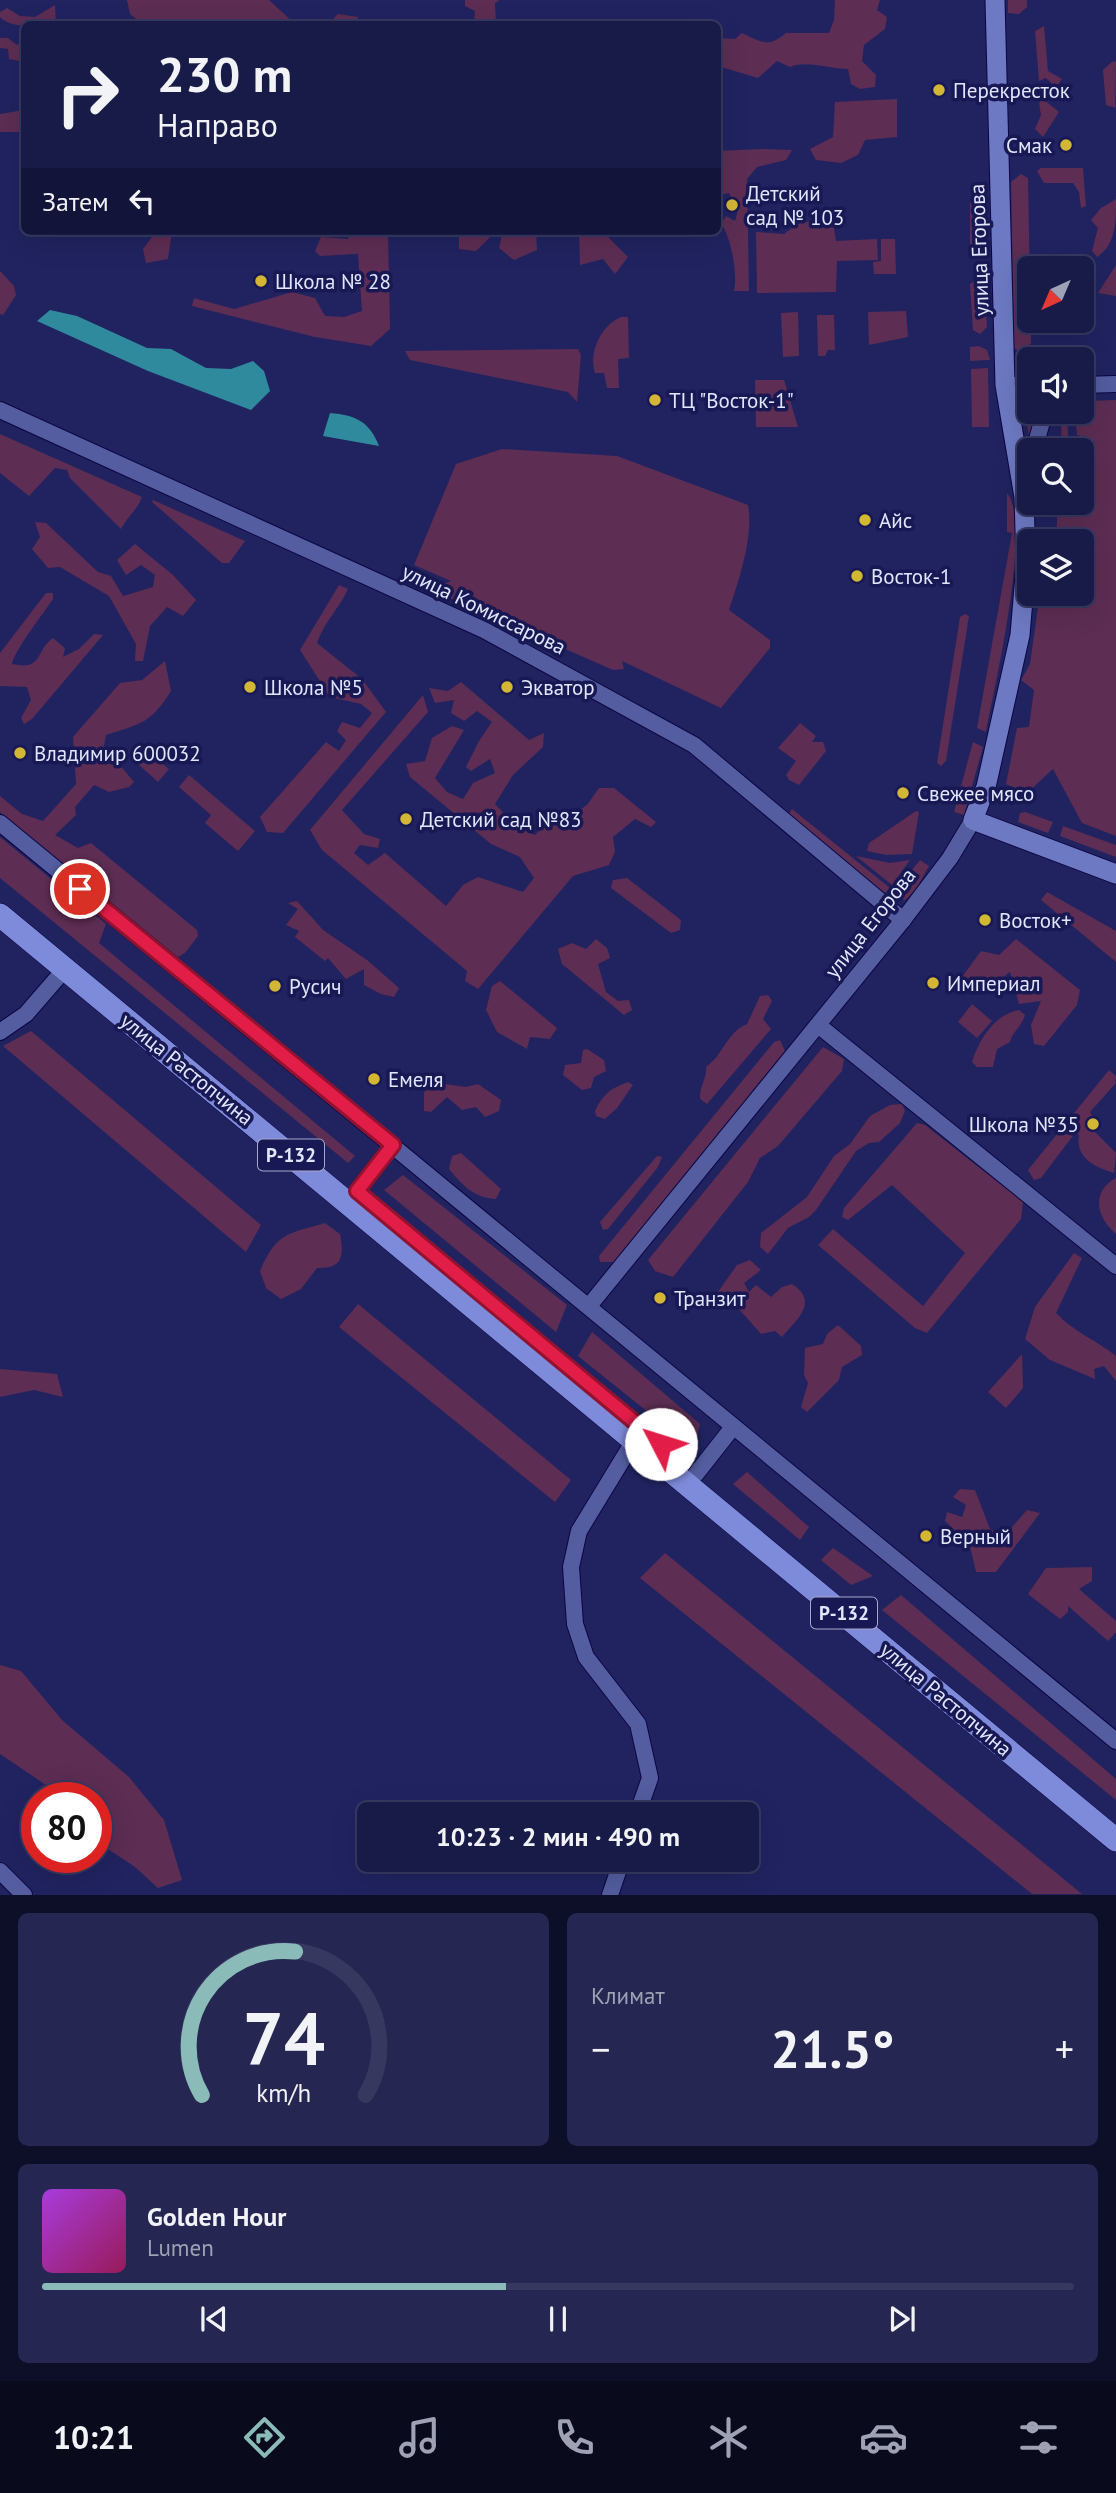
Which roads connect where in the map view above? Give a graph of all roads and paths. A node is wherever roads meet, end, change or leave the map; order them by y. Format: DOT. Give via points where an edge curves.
graph roads {
  1 [pos="995,0"];
  2 [pos="1005,384"];
  3 [pos="1017,384"];
  4 [pos="1094,384"];
  5 [pos="1116,384"];
  6 [pos="0,410"];
  7 [pos="1017,455"];
  8 [pos="1025,515"];
  9 [pos="973,820"];
  10 [pos="0,823"];
  11 [pos="1116,874"];
  12 [pos="0,897"];
  13 [pos="0,915"];
  14 [pos="903,920"];
  15 [pos="65,969"];
  16 [pos="818,1026"];
  17 [pos="0,1032"];
  18 [pos="393,1145"];
  19 [pos="357,1191"];
  20 [pos="1116,1266"];
  21 [pos="589,1306"];
  22 [pos="733,1427"];
  23 [pos="635,1439"];
  24 [pos="696,1474"];
  25 [pos="1116,1741"];
  26 [pos="642,1802"];
  27 [pos="1116,1820"];
  28 [pos="1116,1840"];
  29 [pos="0,1871"];
  30 [pos="618,1872"];
  31 [pos="24,1895"];
  32 [pos="610,1895"];
  1 -- 2 [label="main road, улица Егорова"];
  2 -- 3 [label="street"];
  2 -- 7 [label="main road, улица Егорова"];
  4 -- 5 [label="street"];
  6 -- 14 [label="street, улица Комиссарова" via="484,630 694,745"];
  8 -- 9 [label="main road, улица Егорова" via="1020,635 986,787"];
  9 -- 11 [label="main road"];
  9 -- 14 [label="street, улица Егорова"];
  10 -- 18 [label="street"];
  12 -- 19 [label="highway, улица Растопчина / Р-132"];
  13 -- 15 [label="highway, улица Растопчина / Р-132"];
  14 -- 16 [label="street, улица Егорова"];
  15 -- 17 [label="street" via="26,1014"];
  15 -- 23 [label="highway, улица Растопчина / Р-132"];
  16 -- 20 [label="street"];
  16 -- 21 [label="street, улица Егорова"];
  18 -- 19 [label="street"];
  18 -- 21 [label="street"];
  19 -- 24 [label="highway, улица Растопчина / Р-132"];
  21 -- 22 [label="street"];
  22 -- 24 [label="street"];
  22 -- 25 [label="street"];
  23 -- 26 [label="street" via="579,1531 571,1567 575,1624 586,1657 638,1724 650,1778"];
  23 -- 28 [label="highway, улица Растопчина / Р-132"];
  24 -- 27 [label="highway, улица Растопчина / Р-132"];
  29 -- 31 [label="street"];
  30 -- 32 [label="street"];
}
